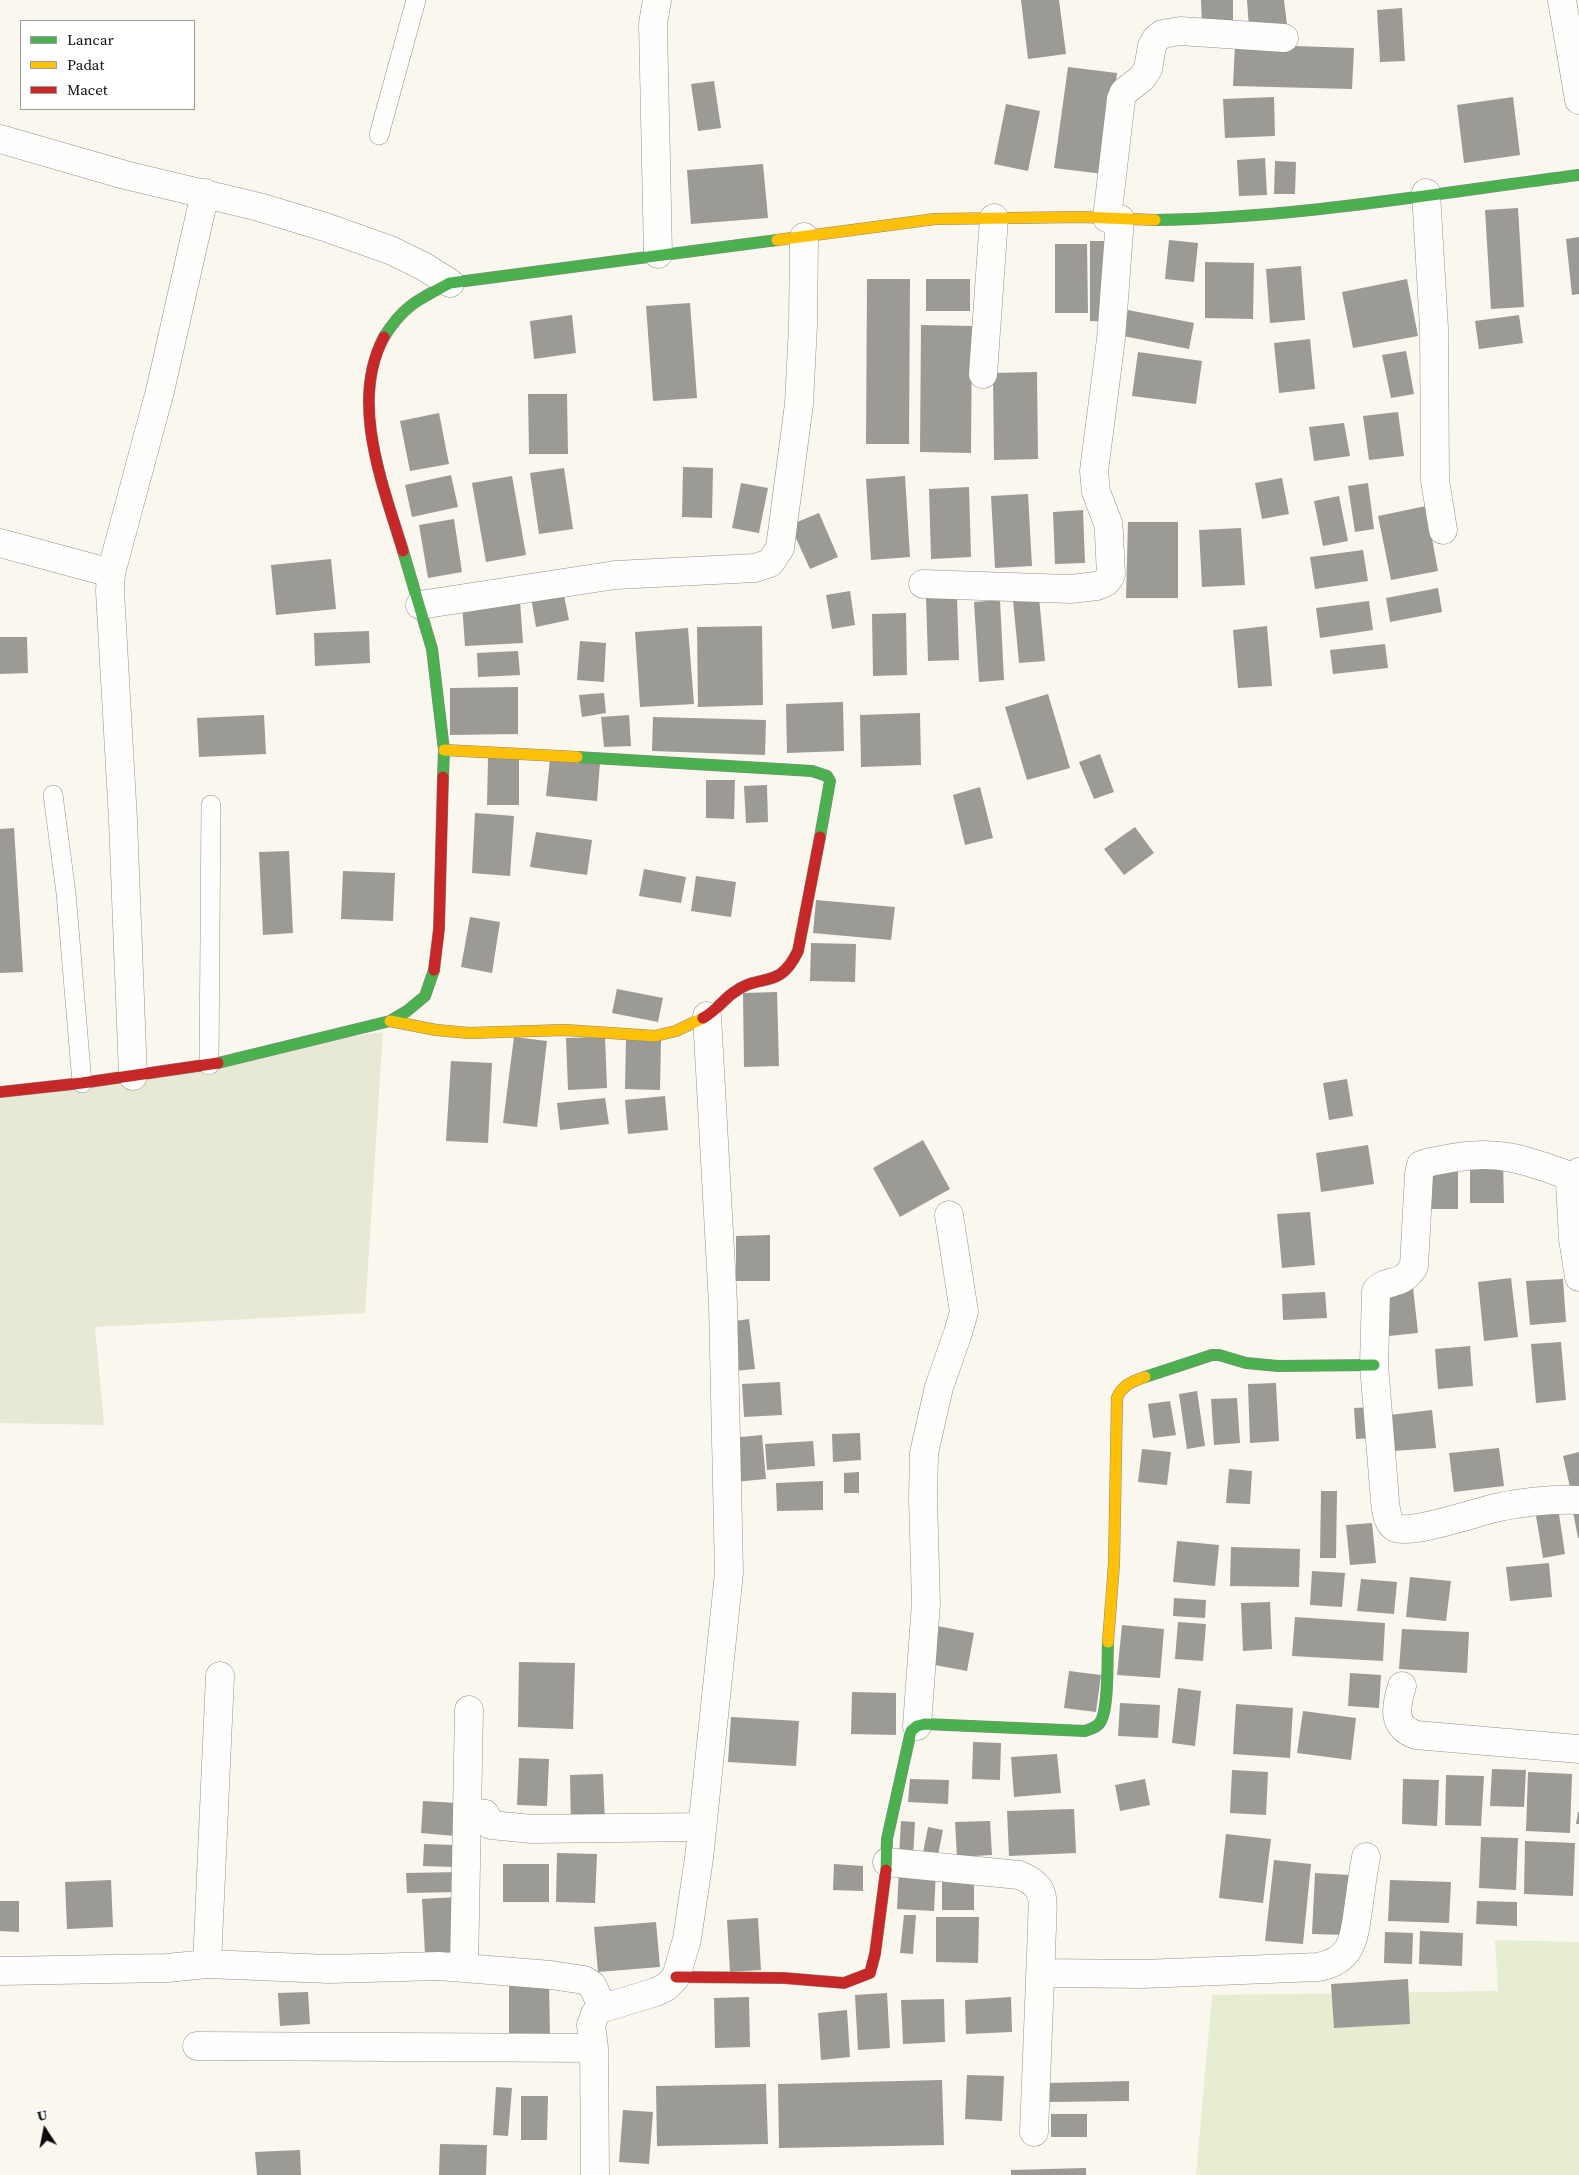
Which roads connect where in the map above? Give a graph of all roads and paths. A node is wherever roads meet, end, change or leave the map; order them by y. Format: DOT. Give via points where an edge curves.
graph roads {
  1 [pos="416,0"];
  2 [pos="657,0"];
  3 [pos="1562,0"];
  4 [pos="1284,38"];
  5 [pos="1579,100"];
  6 [pos="379,135"];
  7 [pos="0,139"];
  8 [pos="1579,175"];
  9 [pos="206,193"];
  10 [pos="1426,193"];
  11 [pos="994,218"];
  12 [pos="1114,219"];
  13 [pos="804,237"];
  14 [pos="658,254"];
  15 [pos="450,283"];
  16 [pos="984,374"];
  17 [pos="1443,530"];
  18 [pos="0,543"];
  19 [pos="111,573"];
  20 [pos="923,584"];
  21 [pos="420,605"];
  22 [pos="444,750"];
  23 [pos="53,795"];
  24 [pos="211,805"];
  25 [pos="706,1016"];
  26 [pos="390,1021"];
  27 [pos="209,1065"];
  28 [pos="133,1076"];
  29 [pos="82,1083"];
  30 [pos="0,1092"];
  31 [pos="1576,1174"];
  32 [pos="949,1215"];
  33 [pos="1579,1277"];
  34 [pos="1374,1365"];
  35 [pos="1579,1500"];
  36 [pos="220,1676"];
  37 [pos="1402,1686"];
  38 [pos="469,1710"];
  39 [pos="917,1726"];
  40 [pos="1579,1749"];
  41 [pos="467,1812"];
  42 [pos="702,1827"];
  43 [pos="1366,1857"];
  44 [pos="886,1862"];
  45 [pos="207,1964"];
  46 [pos="464,1968"];
  47 [pos="0,1970"];
  48 [pos="1041,1973"];
  49 [pos="676,1977"];
  50 [pos="603,2008"];
  51 [pos="198,2046"];
  52 [pos="594,2048"];
  53 [pos="1034,2132"];
  54 [pos="595,2175"];
  1 -- 6 [label="lane"];
  2 -- 14 [label="street" via="653,24"];
  3 -- 5 [label="street"];
  4 -- 12 [label="street" via="1180,31 1162,34 1156,39 1148,69 1121,99"];
  7 -- 9 [label="street" via="125,175"];
  8 -- 10 [label="street"];
  9 -- 15 [label="street" via="381,246"];
  9 -- 19 [label="street" via="160,391"];
  10 -- 12 [label="street" via="1217,219"];
  10 -- 17 [label="street" via="1434,328 1436,480"];
  11 -- 12 [label="street"];
  11 -- 13 [label="street" via="935,219"];
  11 -- 16 [label="street"];
  12 -- 20 [label="street" via="1111,339 1094,471 1096,492 1108,523 1111,575 1097,586 1070,589"];
  13 -- 14 [label="street"];
  13 -- 21 [label="street" via="799,404 780,548 770,563 755,568 614,575"];
  14 -- 15 [label="street"];
  15 -- 21 [label="street" via="415,301 396,320 373,360 370,383 370,427 377,464"];
  18 -- 19 [label="street"];
  19 -- 28 [label="street"];
  21 -- 22 [label="street" via="432,650"];
  22 -- 25 [label="street" via="795,769 827,776 830,789 798,951 790,967 780,976 734,992"];
  22 -- 26 [label="street" via="439,929 434,970 425,996"];
  23 -- 29 [label="lane" via="66,893"];
  24 -- 27 [label="lane"];
  25 -- 26 [label="street" via="676,1031 655,1036 565,1030 469,1033"];
  25 -- 42 [label="street" via="723,1304 729,1573"];
  26 -- 27 [label="street"];
  27 -- 28 [label="street"];
  28 -- 29 [label="street"];
  29 -- 30 [label="street"];
  31 -- 33 [label="street" via="1570,1183"];
  31 -- 34 [label="street" via="1521,1158 1493,1154 1469,1155 1421,1165 1414,1266 1401,1281 1379,1287 1376,1291"];
  32 -- 39 [label="street" via="964,1312 939,1387 924,1452 926,1603"];
  34 -- 35 [label="street" via="1385,1501 1390,1523 1396,1528 1423,1527 1517,1504"];
  34 -- 39 [label="street" via="1278,1366 1246,1363 1219,1355 1196,1359 1125,1385 1118,1398 1114,1564 1103,1719 1098,1726 1085,1731"];
  36 -- 45 [label="street"];
  37 -- 40 [label="street" via="1397,1718 1402,1727 1416,1735"];
  38 -- 41 [label="street"];
  39 -- 44 [label="street" via="911,1731 906,1748 887,1839"];
  41 -- 42 [label="street" via="485,1814 491,1825 532,1829"];
  41 -- 46 [label="street"];
  42 -- 49 [label="street" via="686,1939"];
  43 -- 48 [label="street" via="1355,1934 1344,1956 1328,1965 1143,1974"];
  44 -- 48 [label="street" via="1019,1875 1037,1884 1042,1896"];
  44 -- 49 [label="street" via="885,1890 870,1973 844,1983 784,1978"];
  45 -- 46 [label="street" via="329,1969"];
  45 -- 47 [label="street" via="167,1968"];
  46 -- 50 [label="street" via="584,1980 592,1985"];
  48 -- 53 [label="street"];
  49 -- 50 [label="street" via="656,1992"];
  50 -- 52 [label="street" via="595,2014 591,2026"];
  51 -- 52 [label="street"];
  52 -- 54 [label="street"];
}
